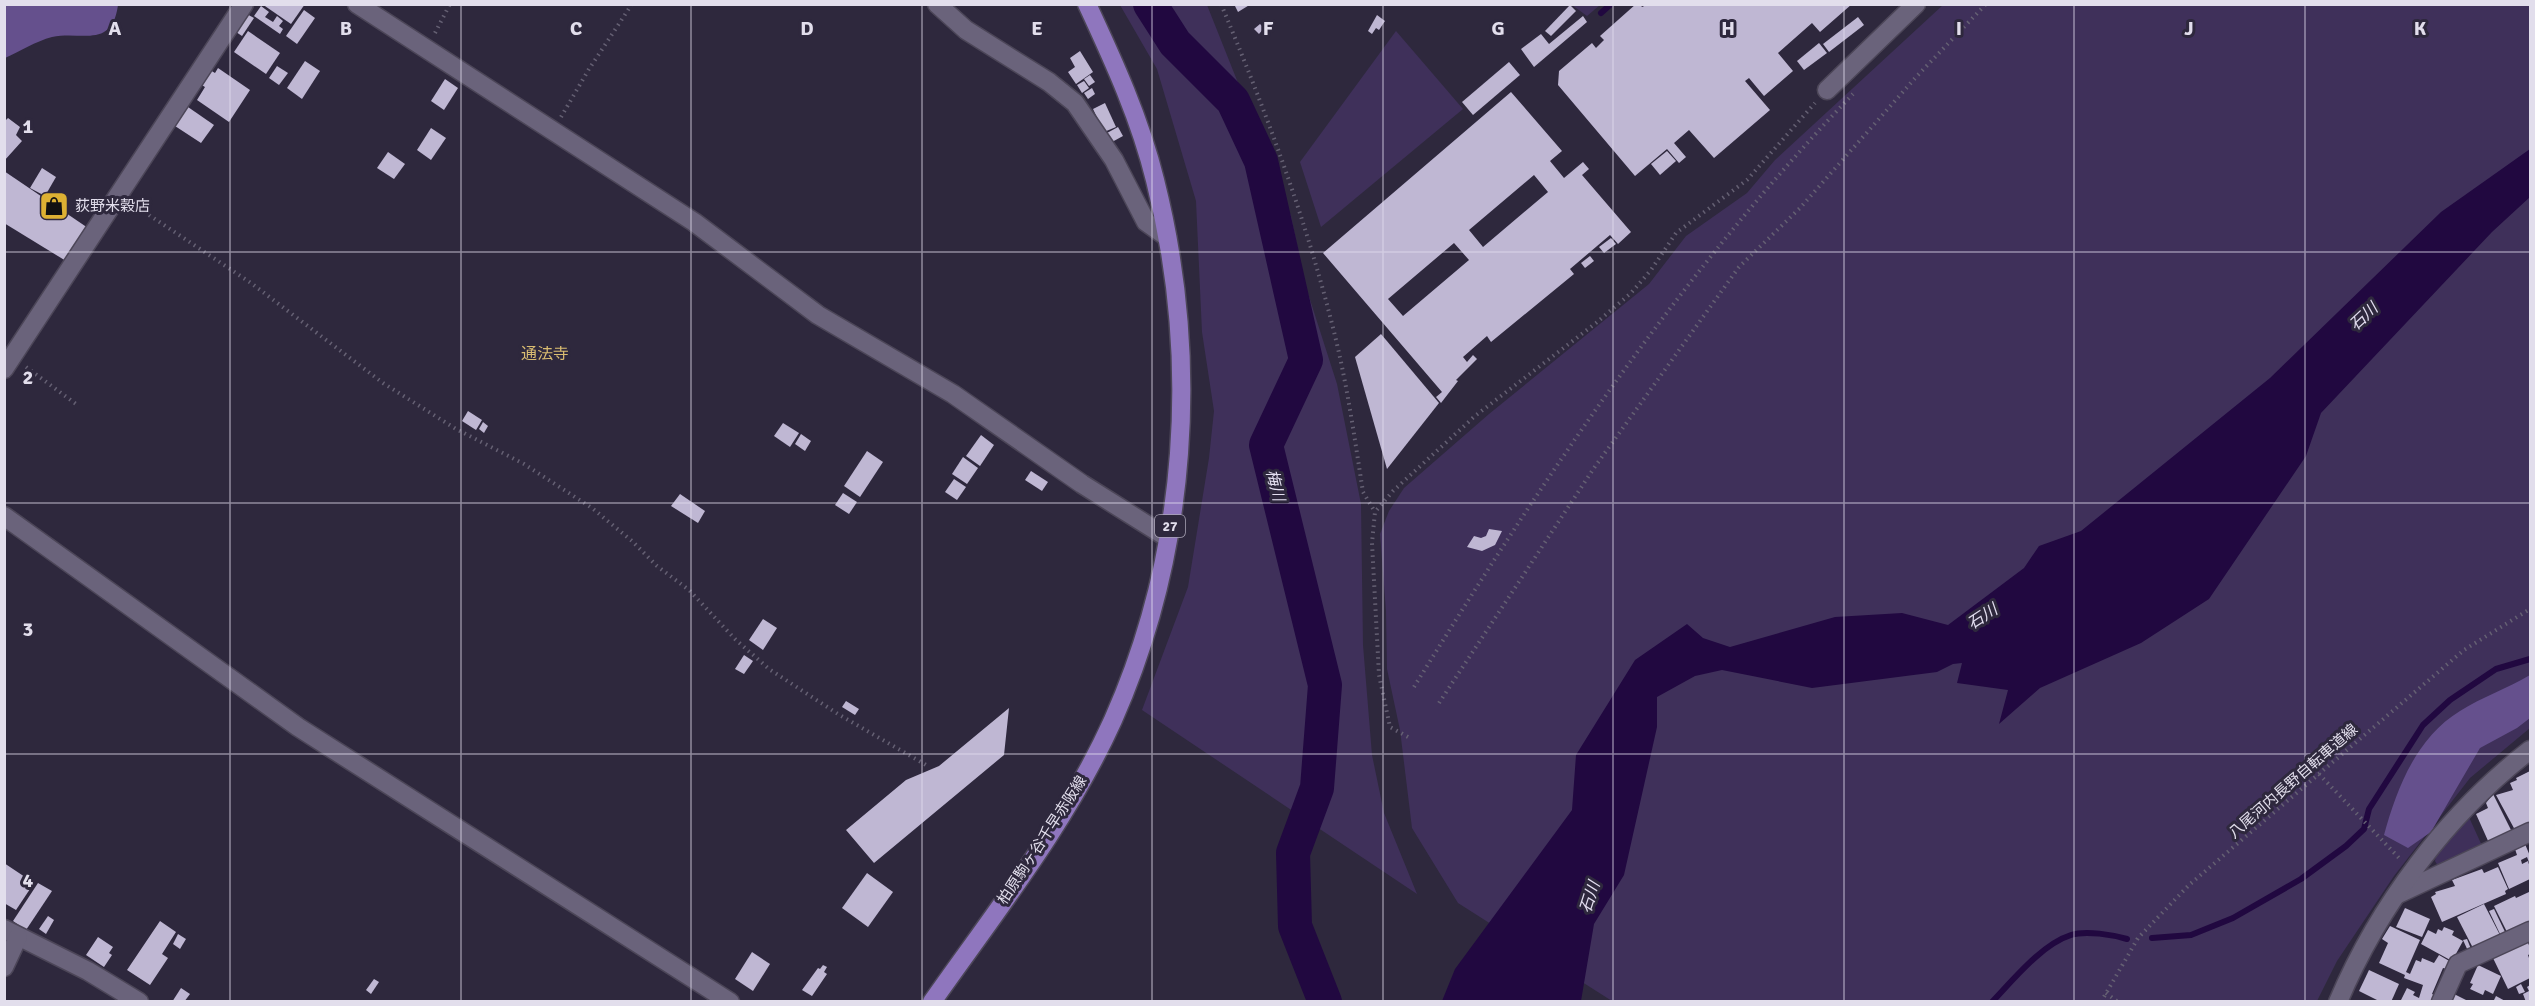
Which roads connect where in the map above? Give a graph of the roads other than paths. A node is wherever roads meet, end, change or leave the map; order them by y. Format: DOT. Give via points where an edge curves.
graph roads {
  1 [pos="244,4"];
  2 [pos="357,4"];
  3 [pos="937,4"];
  4 [pos="1087,4"];
  5 [pos="1916,4"];
  6 [pos="1827,90"];
  7 [pos="1167,237"];
  8 [pos="8,363"];
  9 [pos="4,516"];
  10 [pos="1168,538"];
  11 [pos="2530,750"];
  12 [pos="2530,832"];
  13 [pos="2398,894"];
  14 [pos="2530,931"];
  15 [pos="11,933"];
  16 [pos="4,967"];
  17 [pos="139,1002"];
  18 [pos="730,1002"];
  19 [pos="932,1002"];
  20 [pos="2338,1002"];
  21 [pos="2441,1002"];
  1 -- 8 [label="street"];
  2 -- 10 [label="street" via="694,222 818,315 953,394"];
  3 -- 7 [label="street" via="966,30 1075,103 1114,160 1146,222"];
  4 -- 7 [label="main road, 柏原駒ヶ谷千早赤阪線 / 27" via="1132,106 1155,180"];
  5 -- 6 [label="street"];
  7 -- 10 [label="main road, 柏原駒ヶ谷千早赤阪線 / 27" via="1179,316 1182,373 1180,459"];
  9 -- 18 [label="street" via="298,727"];
  10 -- 19 [label="main road, 柏原駒ヶ谷千早赤阪線 / 27" via="1140,649 1113,720 1064,812"];
  11 -- 13 [label="street" via="2451,823"];
  12 -- 13 [label="street"];
  13 -- 20 [label="street"];
  14 -- 21 [label="street" via="2457,964"];
  15 -- 16 [label="street"];
  15 -- 17 [label="street" via="88,971"];
}
